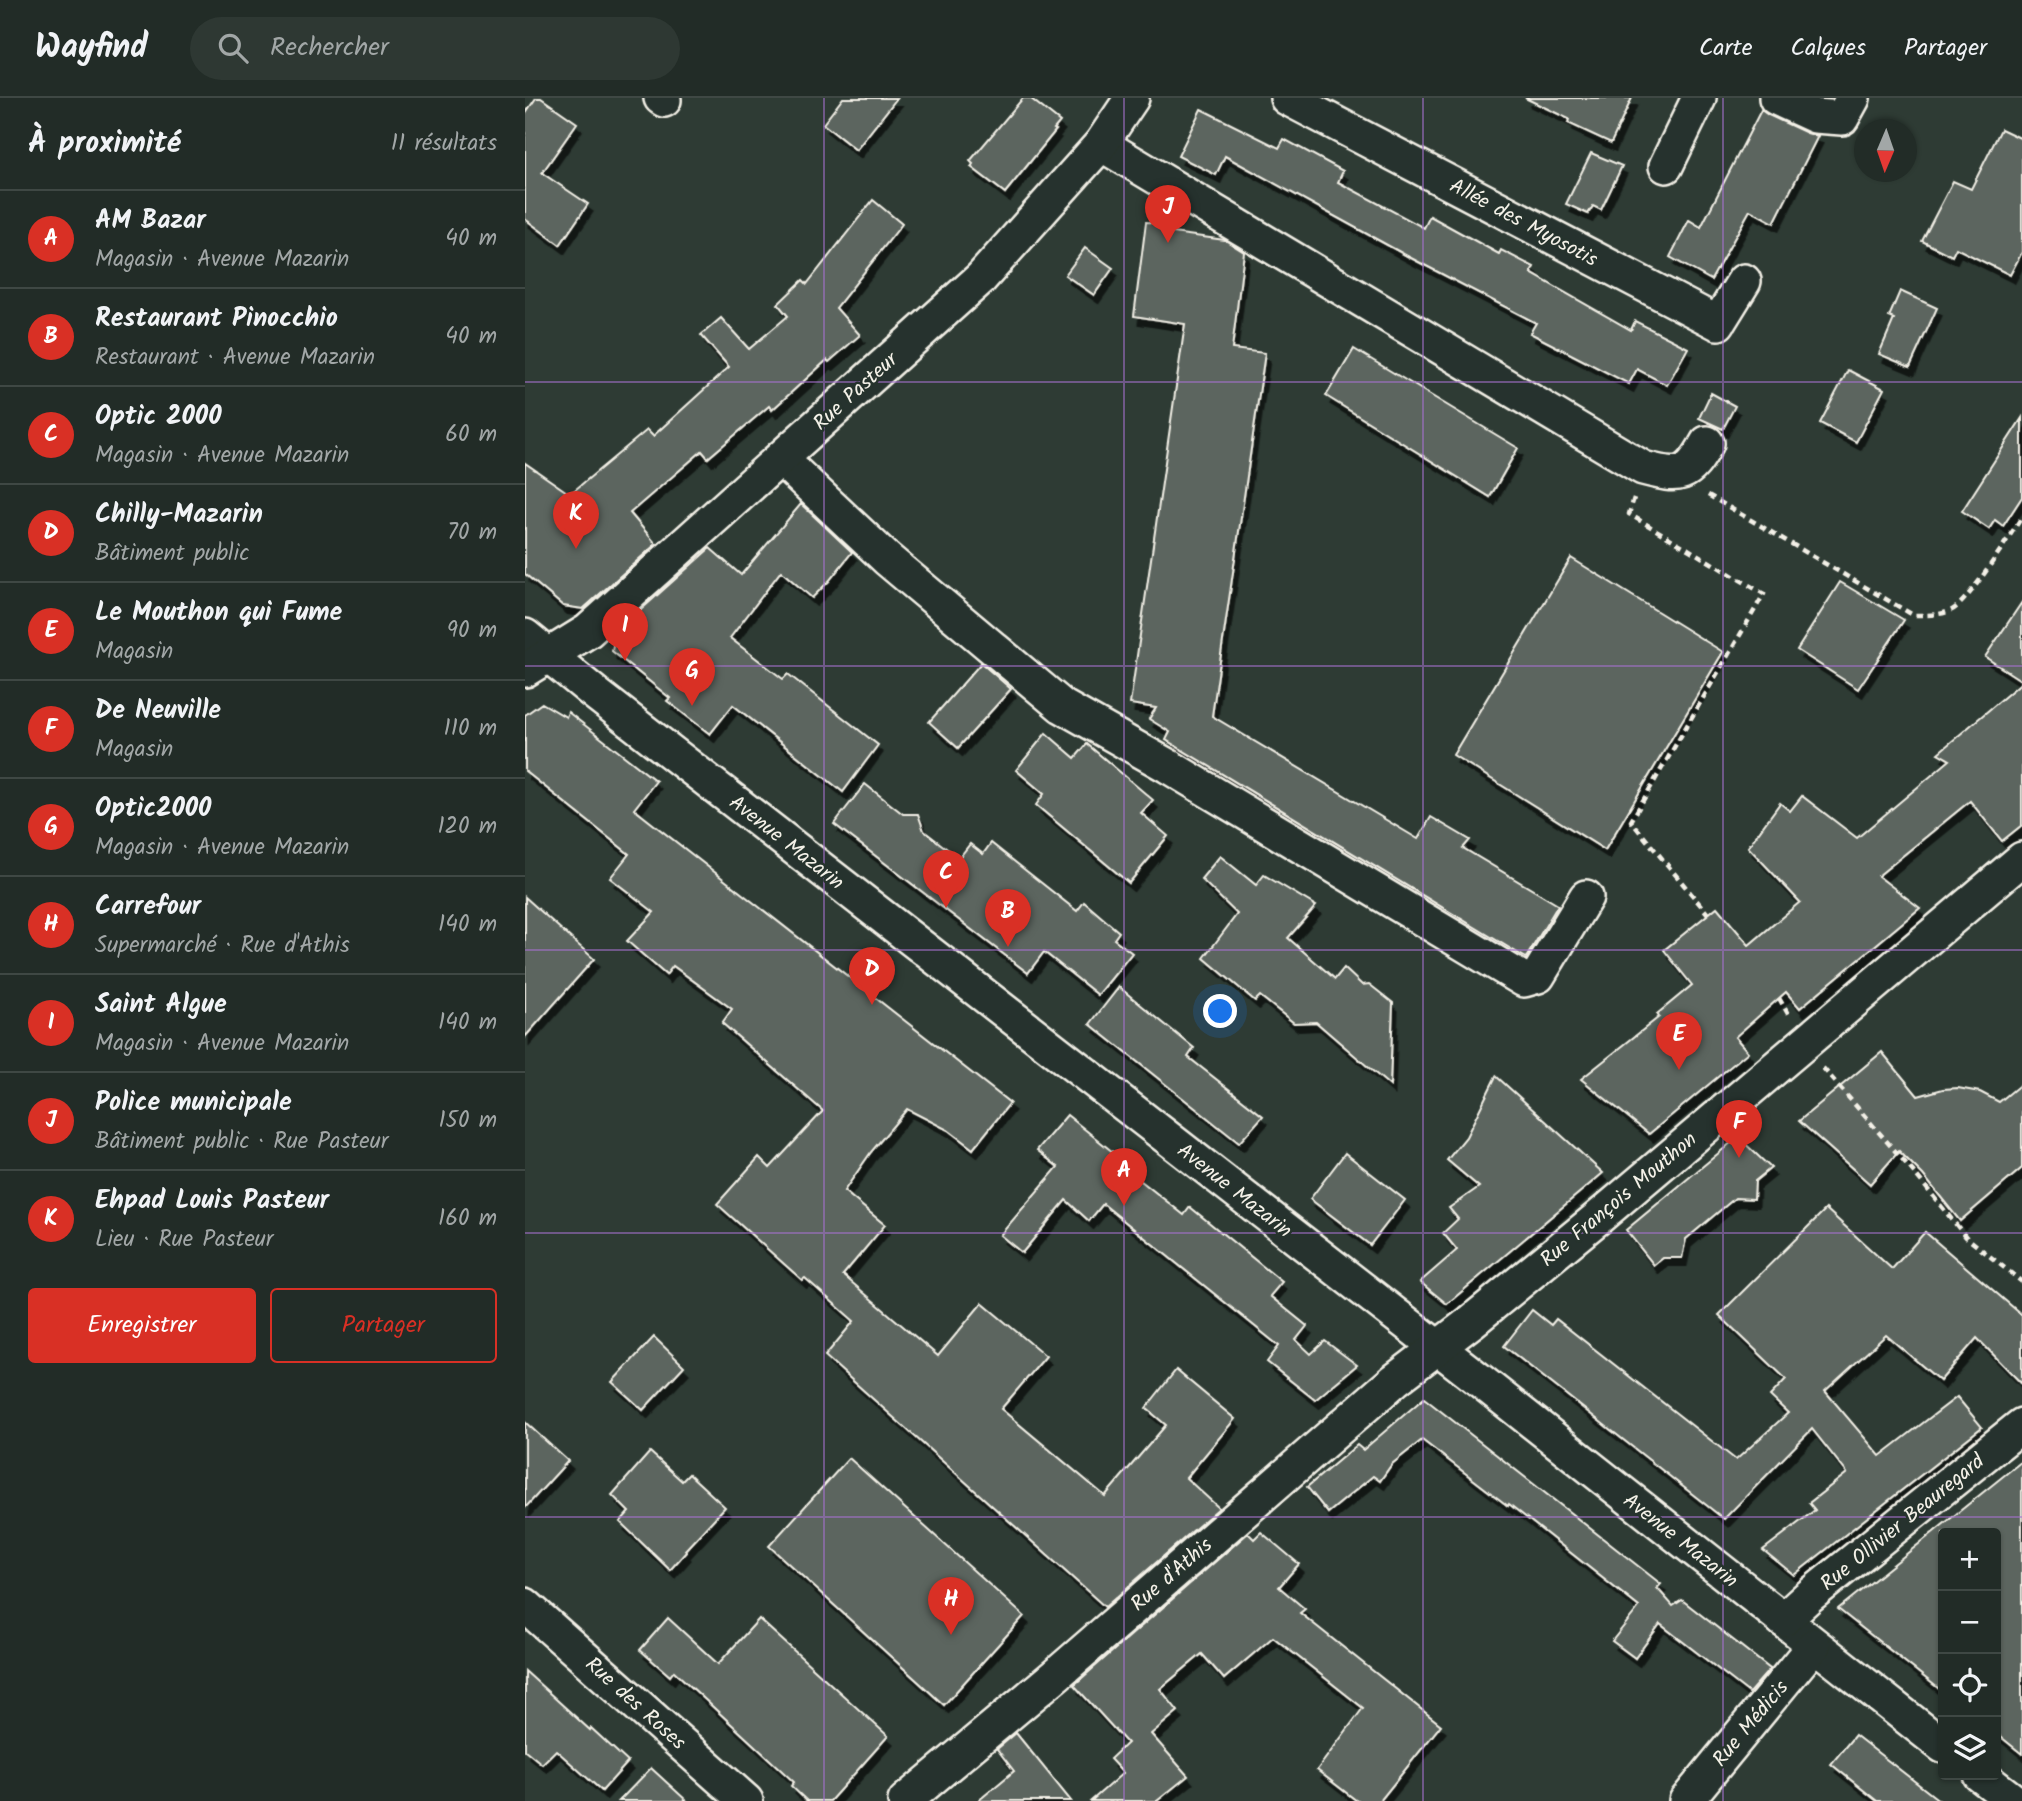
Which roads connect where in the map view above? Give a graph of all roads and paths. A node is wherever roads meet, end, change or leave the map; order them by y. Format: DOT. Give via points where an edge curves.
graph roads {
  1 [pos="1132,98"];
  2 [pos="1287,98"];
  3 [pos="1699,98"];
  4 [pos="1776,98"];
  5 [pos="1853,98"];
  6 [pos="1101,144"];
  7 [pos="1666,166"];
  8 [pos="1744,281"];
  9 [pos="1707,443"];
  10 [pos="781,458"];
  11 [pos="1676,474"];
  12 [pos="1636,491"];
  13 [pos="2022,517"];
  14 [pos="533,653"];
  15 [pos="2022,859"];
  16 [pos="1586,897"];
  17 [pos="1708,914"];
  18 [pos="1803,1044"];
  19 [pos="2022,1282"];
  20 [pos="1437,1347"];
  21 [pos="2022,1425"];
  22 [pos="525,1605"];
  23 [pos="1783,1620"];
  24 [pos="1814,1645"];
  25 [pos="1938,1742"];
  26 [pos="1987,1780"];
  27 [pos="746,1801"];
  28 [pos="905,1801"];
  29 [pos="1686,1801"];
  30 [pos="2014,1801"];
  1 -- 6 [label="street, Rue Pasteur"];
  2 -- 8 [label="street, Allée des Myosotis" via="1718,323"];
  3 -- 7 [label="street"];
  4 -- 5 [label="street" via="1815,116 1842,118"];
  6 -- 10 [label="street, Rue Pasteur" via="981,278"];
  6 -- 11 [label="street" via="1643,468"];
  9 -- 11 [label="street" via="1694,467"];
  10 -- 14 [label="street, Rue Pasteur" via="588,631"];
  10 -- 16 [label="street" via="887,559 1062,706 1524,980 1538,976"];
  11 -- 13 [label="path" via="1913,615 1954,609"];
  12 -- 17 [label="path" via="1629,514 1763,594 1631,821"];
  14 -- 20 [label="street, Avenue Mazarin" via="596,694"];
  15 -- 18 [label="street, Rue François Mouthon"];
  18 -- 19 [label="path" via="1966,1237"];
  18 -- 20 [label="street, Rue François Mouthon"];
  20 -- 23 [label="street, Avenue Mazarin"];
  20 -- 28 [label="street, Rue d'Athis"];
  21 -- 23 [label="street, Rue Ollivier Beauregard"];
  22 -- 27 [label="street, Rue des Roses"];
  23 -- 24 [label="street, Avenue Mazarin"];
  24 -- 25 [label="street, Avenue Mazarin"];
  24 -- 29 [label="street, Rue Médicis"];
  26 -- 30 [label="street"];
}
